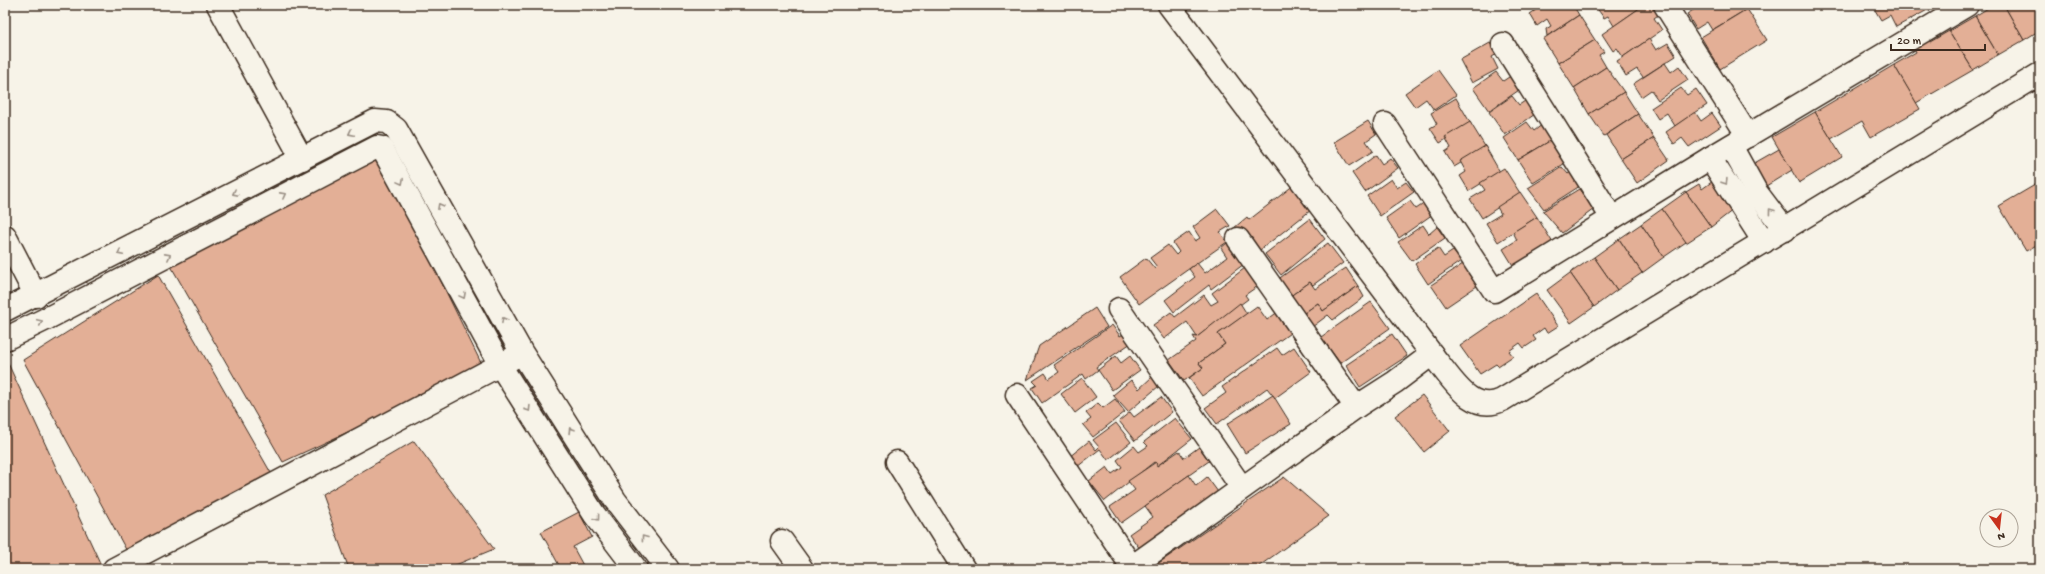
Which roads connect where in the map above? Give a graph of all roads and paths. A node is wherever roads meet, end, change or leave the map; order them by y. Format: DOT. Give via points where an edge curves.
graph roads {
  1 [pos="218,5"];
  2 [pos="1169,5"];
  3 [pos="1665,5"];
  4 [pos="1959,7"];
  5 [pos="1503,44"];
  6 [pos="2040,74"];
  7 [pos="1385,124"];
  8 [pos="1740,141"];
  9 [pos="1710,158"];
  10 [pos="302,159"];
  11 [pos="1612,218"];
  12 [pos="1785,230"];
  13 [pos="5,236"];
  14 [pos="1238,240"];
  15 [pos="1764,242"];
  16 [pos="36,296"];
  17 [pos="1119,309"];
  18 [pos="5,310"];
  19 [pos="5,338"];
  20 [pos="522,353"];
  21 [pos="1432,354"];
  22 [pos="500,365"];
  23 [pos="1017,395"];
  24 [pos="1356,407"];
  25 [pos="897,462"];
  26 [pos="1242,488"];
  27 [pos="782,542"];
  28 [pos="1130,568"];
  29 [pos="114,569"];
  30 [pos="636,569"];
  31 [pos="668,569"];
  32 [pos="802,569"];
  33 [pos="964,569"];
  1 -- 10 [label="street"];
  2 -- 21 [label="street"];
  3 -- 8 [label="street"];
  4 -- 8 [label="street"];
  5 -- 11 [label="street"];
  6 -- 12 [label="street"];
  7 -- 11 [label="street" via="1494,291"];
  8 -- 9 [label="street"];
  12 -- 8 [label="street, one-way" via="1757,193"];
  9 -- 11 [label="street"];
  9 -- 15 [label="street, one-way"];
  10 -- 16 [label="street, one-way"];
  20 -- 10 [label="street, one-way" via="396,129 387,122 376,121"];
  12 -- 15 [label="street"];
  13 -- 16 [label="street"];
  14 -- 24 [label="street"];
  15 -- 21 [label="street" via="1494,403 1485,404 1471,400"];
  16 -- 18 [label="street"];
  17 -- 26 [label="street"];
  19 -- 22 [label="street, one-way" via="377,147 385,151"];
  20 -- 22 [label="street"];
  31 -- 20 [label="street, one-way" via="615,500"];
  21 -- 24 [label="street"];
  22 -- 29 [label="street"];
  22 -- 30 [label="street, one-way" via="594,514"];
  23 -- 28 [label="street"];
  24 -- 26 [label="street"];
  25 -- 33 [label="street"];
  26 -- 28 [label="street"];
  27 -- 32 [label="street"];
}
